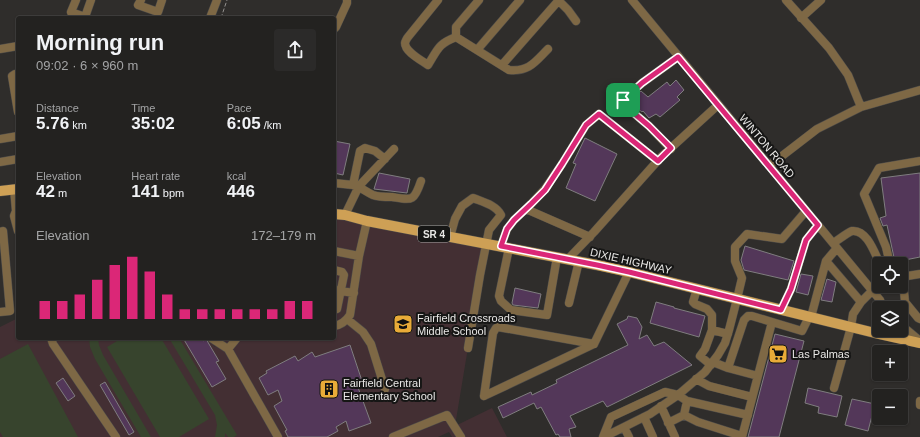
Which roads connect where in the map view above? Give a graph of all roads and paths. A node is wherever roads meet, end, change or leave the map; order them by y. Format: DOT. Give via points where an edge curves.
graph roads {
  1 [pos="76,0"];
  2 [pos="91,0"];
  3 [pos="141,0"];
  4 [pos="162,0"];
  5 [pos="217,0"];
  6 [pos="228,0"];
  7 [pos="347,0"];
  8 [pos="438,0"];
  9 [pos="479,0"];
  10 [pos="520,0"];
  11 [pos="559,0"];
  12 [pos="632,0"];
  13 [pos="786,0"];
  14 [pos="821,0"];
  15 [pos="82,16"];
  16 [pos="85,16"];
  17 [pos="211,16"];
  18 [pos="222,16"];
  19 [pos="801,18"];
  20 [pos="576,21"];
  21 [pos="336,27"];
  22 [pos="456,37"];
  23 [pos="16,46"];
  24 [pos="0,49"];
  25 [pos="548,49"];
  26 [pos="477,50"];
  27 [pos="678,57"];
  28 [pos="502,66"];
  29 [pos="16,74"];
  30 [pos="920,90"];
  31 [pos="16,100"];
  32 [pos="718,105"];
  33 [pos="861,107"];
  34 [pos="16,136"];
  35 [pos="0,139"];
  36 [pos="671,148"];
  37 [pos="394,149"];
  38 [pos="16,159"];
  39 [pos="385,159"];
  40 [pos="658,161"];
  41 [pos="920,161"];
  42 [pos="0,162"];
  43 [pos="769,166"];
  44 [pos="421,181"];
  45 [pos="336,183"];
  46 [pos="356,186"];
  47 [pos="16,189"];
  48 [pos="0,191"];
  49 [pos="526,209"];
  50 [pos="806,212"];
  51 [pos="16,213"];
  52 [pos="336,214"];
  53 [pos="345,215"];
  54 [pos="367,221"];
  55 [pos="16,223"];
  56 [pos="818,225"];
  57 [pos="0,232"];
  58 [pos="450,237"];
  59 [pos="590,237"];
  60 [pos="486,244"];
  61 [pos="835,246"];
  62 [pos="505,247"];
  63 [pos="336,251"];
  64 [pos="359,256"];
  65 [pos="557,257"];
  66 [pos="876,257"];
  67 [pos="888,257"];
  68 [pos="568,259"];
  69 [pos="579,261"];
  70 [pos="826,261"];
  71 [pos="336,270"];
  72 [pos="629,272"];
  73 [pos="920,274"];
  74 [pos="908,276"];
  75 [pos="698,289"];
  76 [pos="338,290"];
  77 [pos="872,291"];
  78 [pos="354,293"];
  79 [pos="904,293"];
  80 [pos="738,299"];
  81 [pos="861,302"];
  82 [pos="569,303"];
  83 [pos="336,309"];
  84 [pos="781,310"];
  85 [pos="0,312"];
  86 [pos="810,317"];
  87 [pos="347,319"];
  88 [pos="920,319"];
  89 [pos="772,322"];
  90 [pos="336,326"];
  91 [pos="851,327"];
  92 [pos="712,330"];
  93 [pos="908,331"];
  94 [pos="872,332"];
  95 [pos="728,334"];
  96 [pos="895,337"];
  97 [pos="52,340"];
  98 [pos="214,340"];
  99 [pos="235,340"];
  100 [pos="920,342"];
  101 [pos="594,344"];
  102 [pos="468,348"];
  103 [pos="228,349"];
  104 [pos="712,363"];
  105 [pos="728,368"];
  106 [pos="758,376"];
  107 [pos="696,379"];
  108 [pos="834,388"];
  109 [pos="385,389"];
  110 [pos="678,395"];
  111 [pos="752,397"];
  112 [pos="687,401"];
  113 [pos="920,401"];
  114 [pos="661,406"];
  115 [pos="920,406"];
  116 [pos="748,414"];
  117 [pos="684,415"];
  118 [pos="644,417"];
  119 [pos="668,423"];
  120 [pos="624,427"];
  121 [pos="675,436"];
  122 [pos="116,437"];
  123 [pos="278,437"];
  124 [pos="393,437"];
  125 [pos="461,437"];
  126 [pos="603,437"];
  127 [pos="629,437"];
  128 [pos="653,437"];
  129 [pos="742,437"];
  1 -- 15 [label="street" via="71,12"];
  2 -- 16 [label="street"];
  3 -- 4 [label="street" via="138,5 158,12"];
  5 -- 17 [label="street"];
  6 -- 18 [label="path"];
  7 -- 21 [label="street" via="348,3"];
  8 -- 22 [label="street" via="408,37 406,48 428,65 440,46"];
  9 -- 22 [label="street" via="456,27"];
  10 -- 26 [label="street"];
  11 -- 20 [label="street"];
  11 -- 28 [label="street"];
  12 -- 27 [label="street, WINTON ROAD"];
  13 -- 19 [label="street"];
  14 -- 19 [label="street"];
  19 -- 33 [label="street" via="829,48 848,75"];
  22 -- 26 [label="street"];
  23 -- 24 [label="street"];
  25 -- 28 [label="street" via="526,69 510,70"];
  26 -- 28 [label="street"];
  27 -- 32 [label="street, WINTON ROAD"];
  27 -- 36 [label="street" via="623,100 629,109"];
  29 -- 31 [label="street" via="12,76"];
  30 -- 33 [label="street"];
  32 -- 36 [label="street"];
  32 -- 43 [label="street, WINTON ROAD"];
  33 -- 43 [label="street" via="817,129"];
  34 -- 35 [label="street"];
  36 -- 40 [label="street"];
  37 -- 39 [label="street"];
  38 -- 42 [label="street"];
  39 -- 46 [label="street"];
  39 -- 46 [label="street" via="375,151 365,148 360,151"];
  40 -- 49 [label="street" via="599,114 586,125 545,190"];
  40 -- 59 [label="street"];
  41 -- 67 [label="street" via="879,168 864,194"];
  43 -- 50 [label="street, WINTON ROAD"];
  44 -- 46 [label="street" via="418,192 408,200 373,195"];
  45 -- 46 [label="street"];
  46 -- 53 [label="street"];
  47 -- 48 [label="main road"];
  49 -- 59 [label="street"];
  49 -- 62 [label="street" via="507,229"];
  50 -- 56 [label="street, WINTON ROAD"];
  50 -- 80 [label="street" via="782,239 747,234 735,247 735,262 742,278"];
  51 -- 55 [label="street"];
  52 -- 53 [label="main road, DIXIE HIGHWAY / SR 4"];
  53 -- 54 [label="main road, DIXIE HIGHWAY / SR 4"];
  54 -- 58 [label="main road, DIXIE HIGHWAY / SR 4"];
  54 -- 64 [label="street"];
  56 -- 61 [label="street, WINTON ROAD"];
  56 -- 84 [label="street" via="806,240 791,289"];
  57 -- 85 [label="street" via="2,231 10,310"];
  58 -- 60 [label="main road, DIXIE HIGHWAY / SR 4"];
  58 -- 60 [label="street" via="462,206 473,198 498,210 501,215 490,230"];
  59 -- 68 [label="street"];
  60 -- 62 [label="main road, DIXIE HIGHWAY / SR 4"];
  60 -- 102 [label="street"];
  61 -- 66 [label="street" via="851,232 858,232 868,241"];
  61 -- 70 [label="street"];
  61 -- 77 [label="street, WINTON ROAD"];
  62 -- 65 [label="main road, DIXIE HIGHWAY / SR 4"];
  62 -- 65 [label="street" via="504,272 499,296 501,302 511,310 547,315"];
  63 -- 64 [label="street"];
  64 -- 78 [label="street"];
  65 -- 68 [label="main road, DIXIE HIGHWAY / SR 4"];
  68 -- 69 [label="main road, DIXIE HIGHWAY / SR 4"];
  69 -- 72 [label="main road, DIXIE HIGHWAY / SR 4"];
  69 -- 82 [label="street"];
  70 -- 81 [label="street"];
  70 -- 86 [label="street"];
  71 -- 76 [label="street" via="344,275"];
  72 -- 75 [label="main road, DIXIE HIGHWAY / SR 4"];
  72 -- 101 [label="street"];
  73 -- 74 [label="street"];
  75 -- 80 [label="main road, DIXIE HIGHWAY / SR 4"];
  75 -- 92 [label="street" via="693,302 707,309 712,315"];
  76 -- 78 [label="street"];
  76 -- 83 [label="street"];
  77 -- 81 [label="street"];
  78 -- 87 [label="street"];
  79 -- 88 [label="street" via="905,302"];
  80 -- 84 [label="main road, DIXIE HIGHWAY / SR 4"];
  80 -- 95 [label="street"];
  81 -- 91 [label="street" via="853,314"];
  84 -- 86 [label="main road, DIXIE HIGHWAY / SR 4"];
  86 -- 89 [label="street" via="802,331"];
  86 -- 91 [label="main road, DIXIE HIGHWAY / SR 4"];
  87 -- 90 [label="street"];
  87 -- 109 [label="street" via="371,344"];
  89 -- 105 [label="street" via="752,316 744,320"];
  89 -- 106 [label="street"];
  91 -- 94 [label="main road, DIXIE HIGHWAY / SR 4"];
  91 -- 108 [label="street"];
  92 -- 95 [label="street"];
  92 -- 104 [label="street" via="700,356"];
  93 -- 100 [label="street"];
  95 -- 104 [label="street"];
  96 -- 100 [label="main road, DIXIE HIGHWAY / SR 4"];
  97 -- 122 [label="street"];
  98 -- 103 [label="street"];
  99 -- 103 [label="street"];
  101 -- 101 [label="street" via="498,390 484,396 493,333 498,327"];
  103 -- 123 [label="street"];
  104 -- 105 [label="street"];
  104 -- 107 [label="street" via="706,372"];
  105 -- 106 [label="street"];
  106 -- 111 [label="street"];
  107 -- 110 [label="street"];
  107 -- 111 [label="street" via="708,386"];
  110 -- 112 [label="street"];
  110 -- 114 [label="street"];
  110 -- 126 [label="street" via="665,392 611,417"];
  111 -- 116 [label="street"];
  112 -- 116 [label="street"];
  112 -- 117 [label="street"];
  113 -- 115 [label="street"];
  114 -- 118 [label="street"];
  114 -- 119 [label="street"];
  116 -- 129 [label="street"];
  117 -- 119 [label="street"];
  117 -- 129 [label="street"];
  118 -- 120 [label="street"];
  118 -- 128 [label="street"];
  119 -- 121 [label="street"];
  120 -- 126 [label="street"];
  120 -- 127 [label="street"];
  124 -- 125 [label="street" via="447,415"];
}
